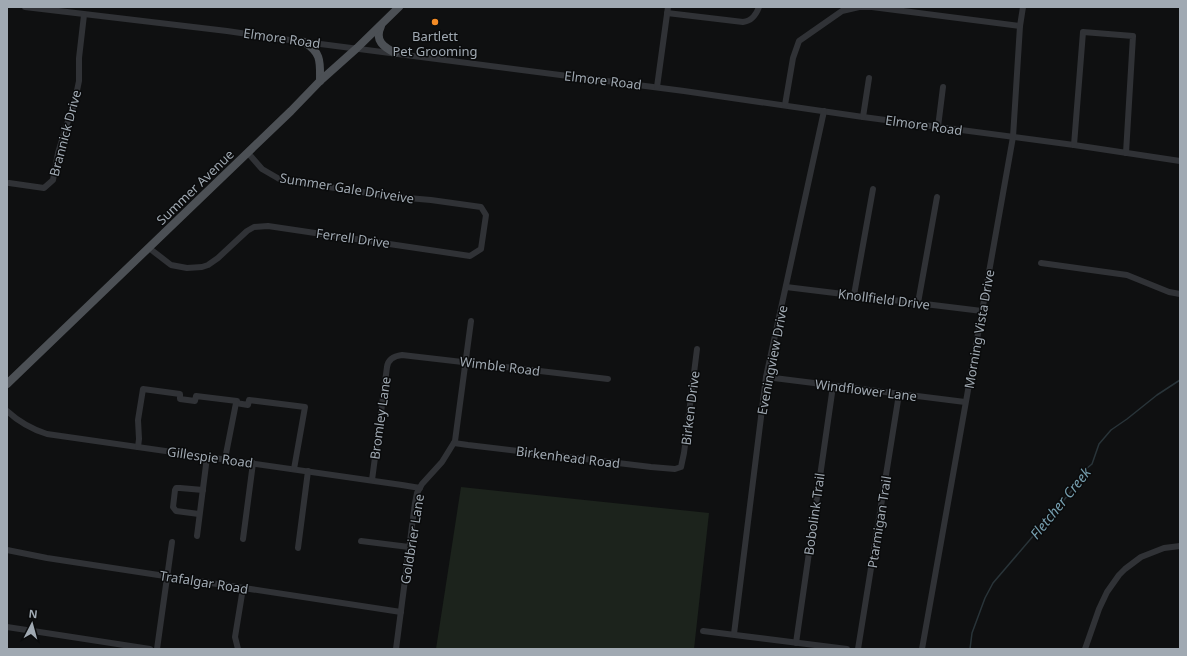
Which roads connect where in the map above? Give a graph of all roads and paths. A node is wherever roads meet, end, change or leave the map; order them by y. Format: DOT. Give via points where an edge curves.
graph roads {
  1 [pos="25,7"];
  2 [pos="399,7"];
  3 [pos="758,7"];
  4 [pos="860,7"];
  5 [pos="1023,7"];
  6 [pos="667,10"];
  7 [pos="84,15"];
  8 [pos="381,25"];
  9 [pos="1020,26"];
  10 [pos="304,42"];
  11 [pos="357,48"];
  12 [pos="395,53"];
  13 [pos="869,78"];
  14 [pos="320,81"];
  15 [pos="657,87"];
  16 [pos="944,87"];
  17 [pos="785,105"];
  18 [pos="824,111"];
  19 [pos="863,117"];
  20 [pos="938,127"];
  21 [pos="1013,137"];
  22 [pos="1074,145"];
  23 [pos="248,153"];
  24 [pos="1126,153"];
  25 [pos="1180,161"];
  26 [pos="9,183"];
  27 [pos="873,189"];
  28 [pos="937,197"];
  29 [pos="431,200"];
  30 [pos="149,248"];
  31 [pos="1041,263"];
  32 [pos="786,287"];
  33 [pos="1180,294"];
  34 [pos="854,295"];
  35 [pos="918,303"];
  36 [pos="982,311"];
  37 [pos="471,321"];
  38 [pos="697,349"];
  39 [pos="390,355"];
  40 [pos="466,362"];
  41 [pos="766,377"];
  42 [pos="608,379"];
  43 [pos="7,384"];
  44 [pos="832,386"];
  45 [pos="899,394"];
  46 [pos="965,402"];
  47 [pos="236,403"];
  48 [pos="7,411"];
  49 [pos="454,443"];
  50 [pos="138,447"];
  51 [pos="207,457"];
  52 [pos="226,460"];
  53 [pos="253,464"];
  54 [pos="682,467"];
  55 [pos="294,469"];
  56 [pos="308,471"];
  57 [pos="372,480"];
  58 [pos="420,488"];
  59 [pos="203,490"];
  60 [pos="199,514"];
  61 [pos="196,536"];
  62 [pos="243,539"];
  63 [pos="360,541"];
  64 [pos="172,542"];
  65 [pos="1180,546"];
  66 [pos="409,547"];
  67 [pos="298,548"];
  68 [pos="7,550"];
  69 [pos="167,576"];
  70 [pos="243,588"];
  71 [pos="400,612"];
  72 [pos="7,627"];
  73 [pos="704,630"];
  74 [pos="734,634"];
  75 [pos="796,642"];
  76 [pos="150,649"];
  77 [pos="157,649"];
  78 [pos="238,649"];
  79 [pos="396,649"];
  80 [pos="847,649"];
  81 [pos="858,649"];
  82 [pos="922,649"];
  83 [pos="1085,649"];
  1 -- 7 [label="street, Elmore Road"];
  2 -- 8 [label="main road, Summer Avenue"];
  3 -- 6 [label="street" via="757,12 747,22"];
  4 -- 9 [label="street"];
  4 -- 17 [label="street" via="842,11 799,41 792,58"];
  5 -- 9 [label="street, Morning Vista Drive"];
  6 -- 15 [label="street"];
  7 -- 10 [label="street, Elmore Road"];
  7 -- 26 [label="street, Brannick Drive" via="74,105 66,124 53,180 44,188"];
  8 -- 11 [label="main road, Summer Avenue"];
  8 -- 12 [label="main road" via="380,43"];
  9 -- 21 [label="street, Morning Vista Drive"];
  10 -- 11 [label="street, Elmore Road"];
  10 -- 14 [label="main road" via="319,57"];
  11 -- 12 [label="street, Elmore Road"];
  11 -- 14 [label="main road, Summer Avenue"];
  12 -- 15 [label="street, Elmore Road"];
  13 -- 19 [label="street"];
  14 -- 23 [label="main road, Summer Avenue"];
  15 -- 17 [label="street, Elmore Road"];
  16 -- 20 [label="street"];
  17 -- 18 [label="street, Elmore Road"];
  18 -- 19 [label="street, Elmore Road"];
  18 -- 32 [label="street, Eveningview Drive"];
  19 -- 20 [label="street, Elmore Road"];
  20 -- 21 [label="street, Elmore Road"];
  21 -- 22 [label="street, Elmore Road"];
  21 -- 36 [label="street, Morning Vista Drive"];
  22 -- 24 [label="street, Elmore Road"];
  22 -- 24 [label="street" via="1083,32 1133,36"];
  23 -- 29 [label="street, Summer Gale Driveive" via="262,169 281,180"];
  23 -- 30 [label="main road, Summer Avenue"];
  24 -- 25 [label="street, Elmore Road"];
  27 -- 34 [label="street"];
  28 -- 35 [label="street"];
  29 -- 30 [label="street, Ferrell Drive" via="481,207 486,215 481,249 470,256 268,226 254,227 247,231 218,258 202,267 171,265"];
  30 -- 43 [label="main road, Summer Avenue"];
  31 -- 33 [label="street" via="1128,275"];
  32 -- 34 [label="street, Knollfield Drive"];
  32 -- 41 [label="street, Eveningview Drive"];
  34 -- 35 [label="street, Knollfield Drive"];
  35 -- 36 [label="street, Knollfield Drive"];
  36 -- 46 [label="street, Morning Vista Drive"];
  37 -- 40 [label="street, Goldbrier Lane"];
  38 -- 54 [label="street, Birken Drive"];
  39 -- 40 [label="street, Wimble Road"];
  39 -- 57 [label="street, Bromley Lane" via="386,367"];
  40 -- 42 [label="street, Wimble Road"];
  40 -- 49 [label="street, Goldbrier Lane"];
  41 -- 44 [label="street, Windflower Lane"];
  41 -- 74 [label="street, Eveningview Drive"];
  44 -- 45 [label="street, Windflower Lane"];
  44 -- 75 [label="street, Bobolink Trail"];
  45 -- 46 [label="street, Windflower Lane"];
  45 -- 81 [label="street, Ptarmigan Trail"];
  46 -- 82 [label="street, Morning Vista Drive"];
  47 -- 50 [label="street" via="237,401 196,396 195,401 180,399 180,394 143,389 138,420"];
  47 -- 52 [label="street"];
  47 -- 55 [label="street" via="248,405 249,400 305,407"];
  48 -- 50 [label="street, Gillespie Road" via="38,432"];
  49 -- 54 [label="street, Birkenhead Road" via="656,468"];
  49 -- 58 [label="street, Goldbrier Lane"];
  50 -- 51 [label="street, Gillespie Road"];
  51 -- 52 [label="street, Gillespie Road"];
  51 -- 59 [label="street"];
  52 -- 53 [label="street, Gillespie Road"];
  53 -- 55 [label="street, Gillespie Road"];
  53 -- 62 [label="street"];
  55 -- 56 [label="street, Gillespie Road"];
  56 -- 57 [label="street, Gillespie Road"];
  56 -- 67 [label="street"];
  57 -- 58 [label="street, Gillespie Road"];
  58 -- 66 [label="street, Goldbrier Lane" via="415,503"];
  59 -- 60 [label="street"];
  59 -- 60 [label="street" via="175,490 173,507 176,511"];
  60 -- 61 [label="street"];
  63 -- 66 [label="street"];
  64 -- 69 [label="street"];
  65 -- 83 [label="street" via="1164,548 1141,557 1124,569 1107,592"];
  66 -- 71 [label="street, Goldbrier Lane"];
  68 -- 69 [label="street, Trafalgar Road"];
  69 -- 70 [label="street, Trafalgar Road"];
  69 -- 77 [label="street"];
  70 -- 71 [label="street, Trafalgar Road"];
  70 -- 78 [label="street" via="236,633"];
  71 -- 79 [label="street, Goldbrier Lane"];
  72 -- 76 [label="street"];
  73 -- 74 [label="street"];
  74 -- 75 [label="street"];
  75 -- 80 [label="street"];
}
